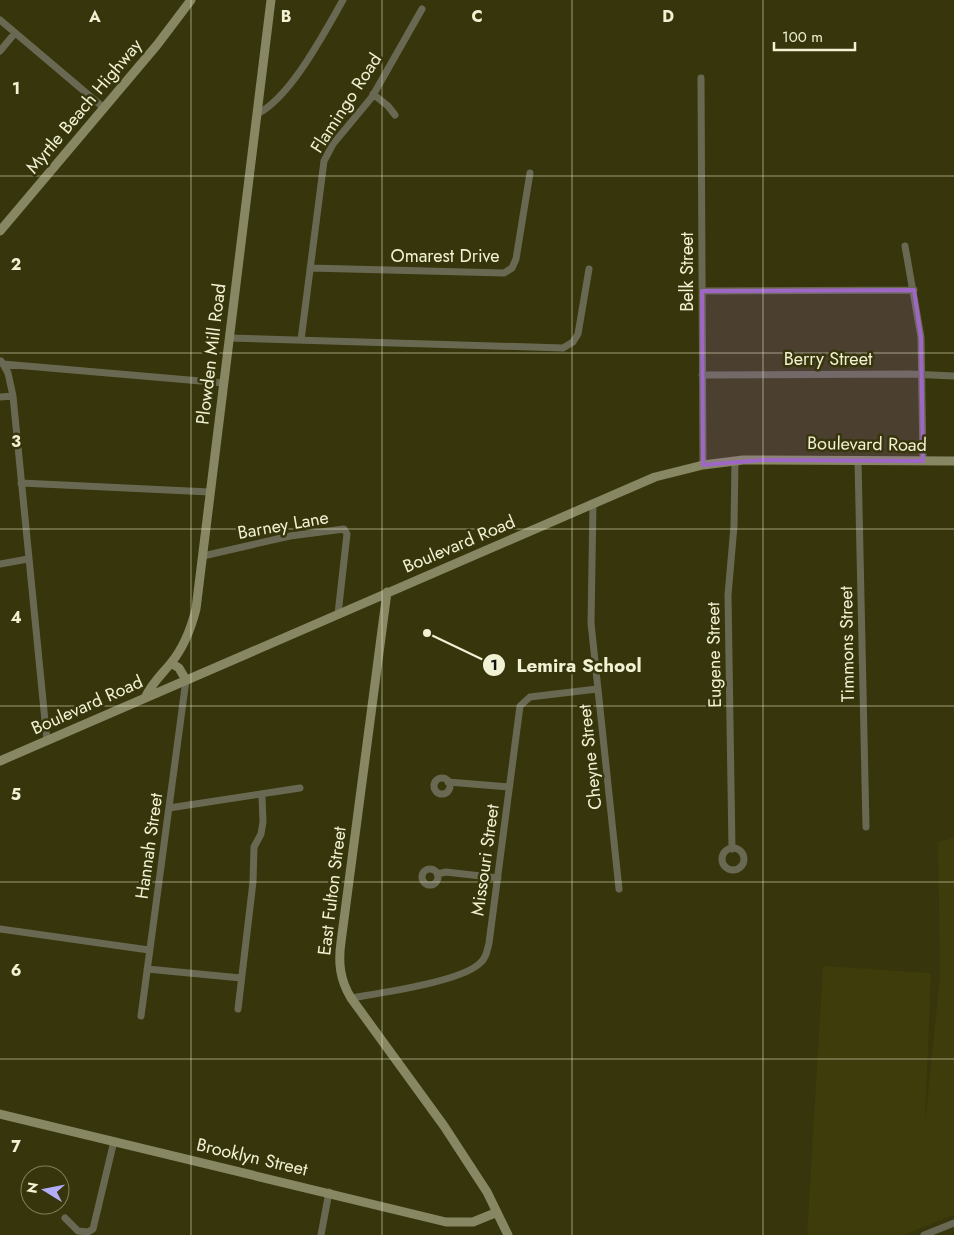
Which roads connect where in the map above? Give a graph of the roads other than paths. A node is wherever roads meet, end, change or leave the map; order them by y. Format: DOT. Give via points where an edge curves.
graph roads {
  1 [pos="191,0"];
  2 [pos="271,0"];
  3 [pos="343,0"];
  4 [pos="422,8"];
  5 [pos="0,20"];
  6 [pos="15,33"];
  7 [pos="0,51"];
  8 [pos="701,78"];
  9 [pos="374,94"];
  10 [pos="104,108"];
  11 [pos="257,114"];
  12 [pos="395,115"];
  13 [pos="530,173"];
  14 [pos="0,231"];
  15 [pos="905,246"];
  16 [pos="310,268"];
  17 [pos="589,269"];
  18 [pos="914,290"];
  19 [pos="702,291"];
  20 [pos="229,338"];
  21 [pos="301,340"];
  22 [pos="1,362"];
  23 [pos="702,375"];
  24 [pos="922,375"];
  25 [pos="954,376"];
  26 [pos="224,383"];
  27 [pos="12,396"];
  28 [pos="0,398"];
  29 [pos="734,461"];
  30 [pos="858,461"];
  31 [pos="923,461"];
  32 [pos="954,461"];
  33 [pos="703,465"];
  34 [pos="21,483"];
  35 [pos="210,492"];
  36 [pos="593,503"];
  37 [pos="202,556"];
  38 [pos="28,559"];
  39 [pos="0,564"];
  40 [pos="387,592"];
  41 [pos="338,614"];
  42 [pos="171,663"];
  43 [pos="186,680"];
  44 [pos="598,690"];
  45 [pos="145,698"];
  46 [pos="47,741"];
  47 [pos="0,762"];
  48 [pos="448,782"];
  49 [pos="509,787"];
  50 [pos="300,788"];
  51 [pos="262,796"];
  52 [pos="169,808"];
  53 [pos="866,827"];
  54 [pos="732,849"];
  55 [pos="437,874"];
  56 [pos="498,878"];
  57 [pos="619,889"];
  58 [pos="0,929"];
  59 [pos="149,950"];
  60 [pos="147,969"];
  61 [pos="242,978"];
  62 [pos="351,998"];
  63 [pos="238,1008"];
  64 [pos="140,1016"];
  65 [pos="0,1114"];
  66 [pos="114,1141"];
  67 [pos="329,1192"];
  68 [pos="495,1213"];
  69 [pos="66,1218"];
  70 [pos="954,1223"];
  71 [pos="321,1235"];
  72 [pos="508,1235"];
  73 [pos="924,1235"];
  1 -- 10 [label="street, Myrtle Beach Highway"];
  2 -- 11 [label="street, Plowden Mill Road"];
  3 -- 11 [label="street" via="305,64 267,108"];
  4 -- 9 [label="street, Flamingo Road"];
  5 -- 6 [label="street"];
  6 -- 7 [label="street"];
  6 -- 10 [label="street"];
  8 -- 19 [label="street, Belk Street"];
  9 -- 12 [label="street"];
  9 -- 16 [label="street, Flamingo Road" via="333,144 324,161"];
  10 -- 14 [label="street, Myrtle Beach Highway"];
  11 -- 20 [label="street, Plowden Mill Road"];
  13 -- 16 [label="street, Omarest Drive" via="516,259 512,268 504,273"];
  15 -- 18 [label="street"];
  16 -- 21 [label="street, Flamingo Road"];
  17 -- 21 [label="street" via="578,334 565,348"];
  18 -- 19 [label="street"];
  18 -- 24 [label="street"];
  19 -- 23 [label="street, Belk Street"];
  20 -- 21 [label="street"];
  20 -- 26 [label="street, Plowden Mill Road"];
  22 -- 26 [label="street"];
  22 -- 27 [label="street" via="8,373"];
  23 -- 24 [label="street, Berry Street"];
  23 -- 33 [label="street, Belk Street"];
  24 -- 25 [label="street, Berry Street"];
  24 -- 31 [label="street"];
  26 -- 35 [label="street, Plowden Mill Road"];
  27 -- 28 [label="street"];
  27 -- 34 [label="street"];
  29 -- 30 [label="street, Boulevard Road"];
  29 -- 33 [label="street, Boulevard Road"];
  29 -- 54 [label="street, Eugene Street" via="734,526 728,595"];
  30 -- 31 [label="street, Boulevard Road"];
  30 -- 53 [label="street, Timmons Street"];
  31 -- 32 [label="street, Boulevard Road"];
  33 -- 36 [label="street, Boulevard Road" via="655,477"];
  34 -- 35 [label="street"];
  34 -- 38 [label="street"];
  35 -- 37 [label="street, Plowden Mill Road"];
  36 -- 40 [label="street, Boulevard Road"];
  36 -- 44 [label="street, Cheyne Street" via="590,617"];
  37 -- 41 [label="street, Barney Lane" via="290,536 344,530 347,534"];
  37 -- 42 [label="street, Plowden Mill Road" via="193,622"];
  38 -- 39 [label="street"];
  38 -- 46 [label="street"];
  40 -- 41 [label="street, Boulevard Road"];
  40 -- 62 [label="street, East Fulton Street" via="339,954 342,978"];
  41 -- 43 [label="street, Boulevard Road"];
  42 -- 43 [label="street" via="179,668"];
  42 -- 45 [label="street, Plowden Mill Road"];
  43 -- 45 [label="street, Boulevard Road"];
  43 -- 52 [label="street, Hannah Street"];
  44 -- 49 [label="street, Missouri Street" via="538,696 523,701 519,708"];
  44 -- 57 [label="street, Cheyne Street"];
  45 -- 46 [label="street, Boulevard Road"];
  46 -- 47 [label="street, Boulevard Road"];
  48 -- 49 [label="street"];
  49 -- 56 [label="street, Missouri Street"];
  50 -- 51 [label="street"];
  51 -- 52 [label="street"];
  51 -- 61 [label="street" via="263,822 254,847"];
  52 -- 59 [label="street, Hannah Street"];
  55 -- 56 [label="street" via="446,872"];
  56 -- 62 [label="street, Missouri Street" via="489,943 481,963 473,969 442,979"];
  58 -- 59 [label="street"];
  59 -- 60 [label="street, Hannah Street"];
  60 -- 61 [label="street"];
  60 -- 64 [label="street, Hannah Street"];
  61 -- 63 [label="street"];
  62 -- 68 [label="street, East Fulton Street" via="435,1112 486,1192"];
  65 -- 66 [label="street, Brooklyn Street"];
  66 -- 67 [label="street, Brooklyn Street"];
  66 -- 69 [label="street" via="93,1229 78,1231"];
  67 -- 68 [label="street, Brooklyn Street" via="446,1222 473,1222"];
  67 -- 71 [label="street"];
  68 -- 72 [label="street, East Fulton Street"];
  70 -- 73 [label="street"];
}
